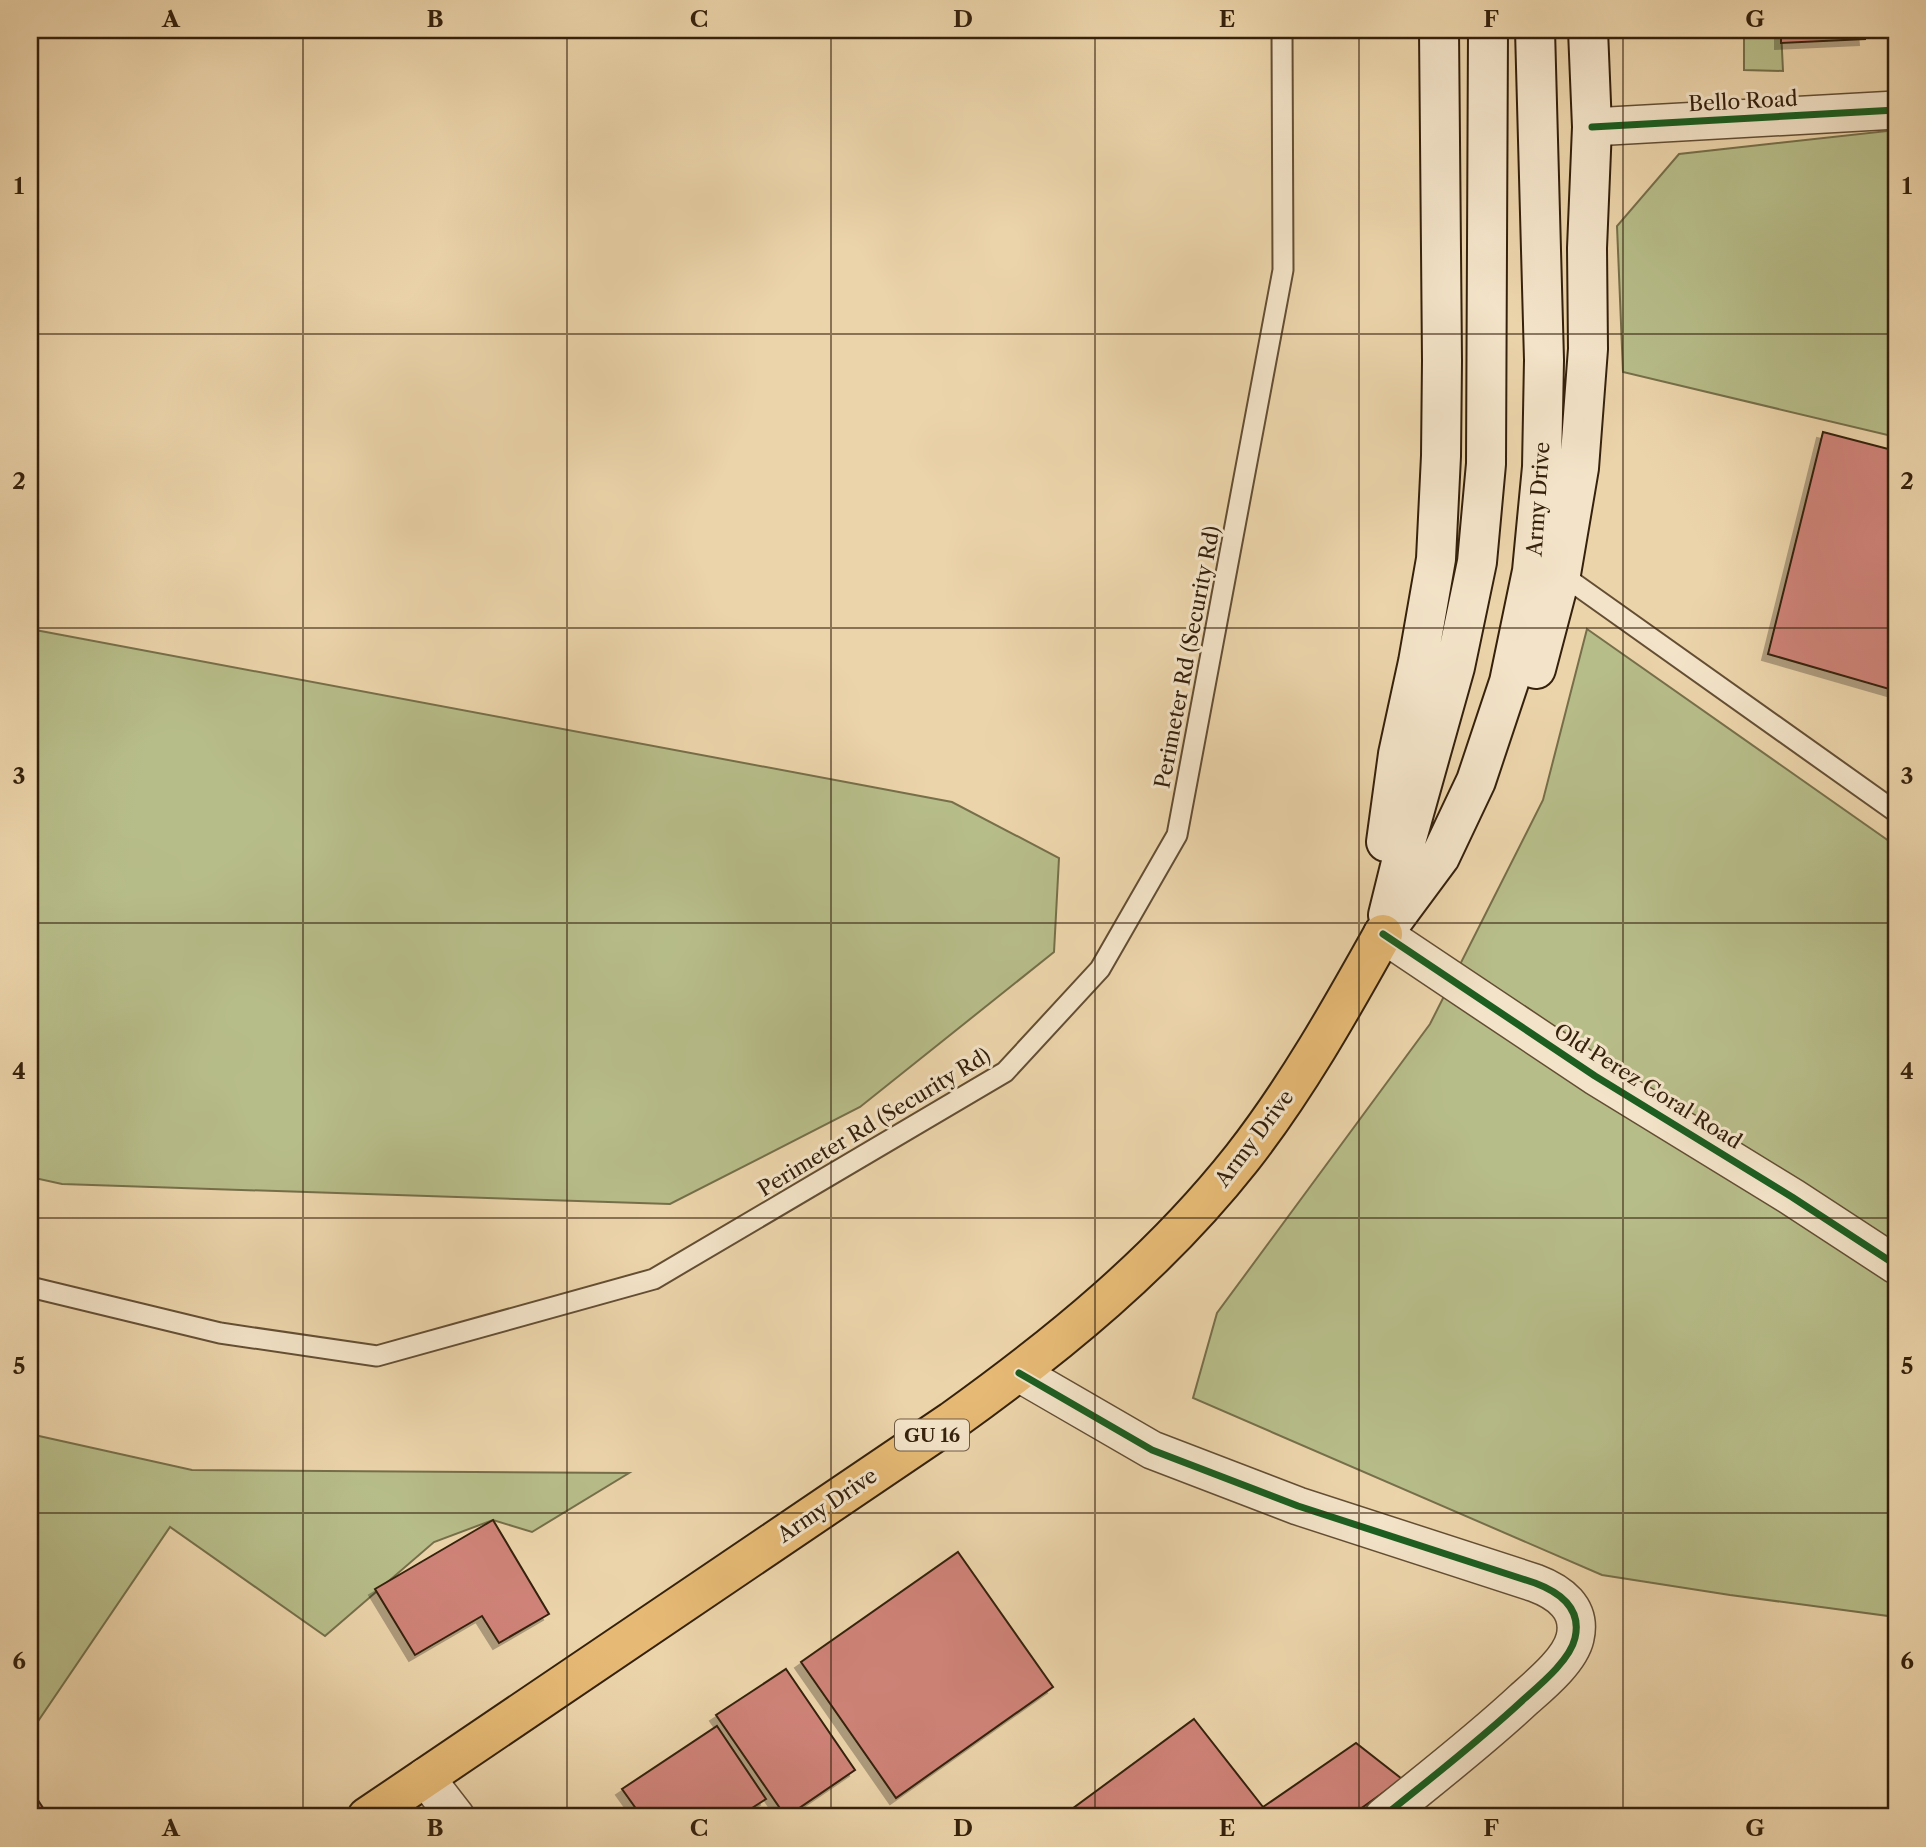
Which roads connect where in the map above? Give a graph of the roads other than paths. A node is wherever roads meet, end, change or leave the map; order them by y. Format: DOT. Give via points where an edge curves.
graph roads {
  1 [pos="1282,30"];
  2 [pos="1439,30"];
  3 [pos="1488,30"];
  4 [pos="1535,30"];
  5 [pos="1588,30"];
  6 [pos="1896,110"];
  7 [pos="1592,127"];
  8 [pos="1561,574"];
  9 [pos="1896,812"];
  10 [pos="1440,857"];
  11 [pos="1383,934"];
  12 [pos="1896,1265"];
  13 [pos="30,1287"];
  14 [pos="1018,1373"];
  15 [pos="425,1777"];
  16 [pos="367,1817"];
  17 [pos="456,1817"];
  18 [pos="1383,1817"];
  1 -- 13 [label="lane, Perimeter Rd (Security Rd)" via="1283,270 1177,835 1100,970 1005,1072 654,1279 377,1356 220,1334"];
  2 -- 11 [label="main road" via="1442,361 1436,559 1396,766 1386,838"];
  3 -- 11 [label="main road, Army Drive / GU 16" via="1486,464 1477,562 1455,667"];
  4 -- 10 [label="main road, Army Drive / GU 16" via="1544,360 1542,467 1532,571 1509,682 1476,781"];
  5 -- 7 [label="main road"];
  6 -- 7 [label="street, Bello Road"];
  7 -- 8 [label="main road" via="1588,349 1579,468"];
  8 -- 9 [label="lane"];
  8 -- 10 [label="main road" via="1532,686 1490,781"];
  10 -- 11 [label="main road, Army Drive / GU 16"];
  11 -- 12 [label="street, Old Perez Coral Road" via="1595,1076"];
  11 -- 14 [label="main road, Army Drive / GU 16" via="1293,1086 1242,1158 1140,1269"];
  14 -- 15 [label="main road, Army Drive / GU 16"];
  14 -- 18 [label="street" via="1152,1450 1298,1506 1549,1588 1570,1606 1576,1637 1550,1675"];
  15 -- 16 [label="main road, Army Drive / GU 16"];
  15 -- 17 [label="street"];
}
